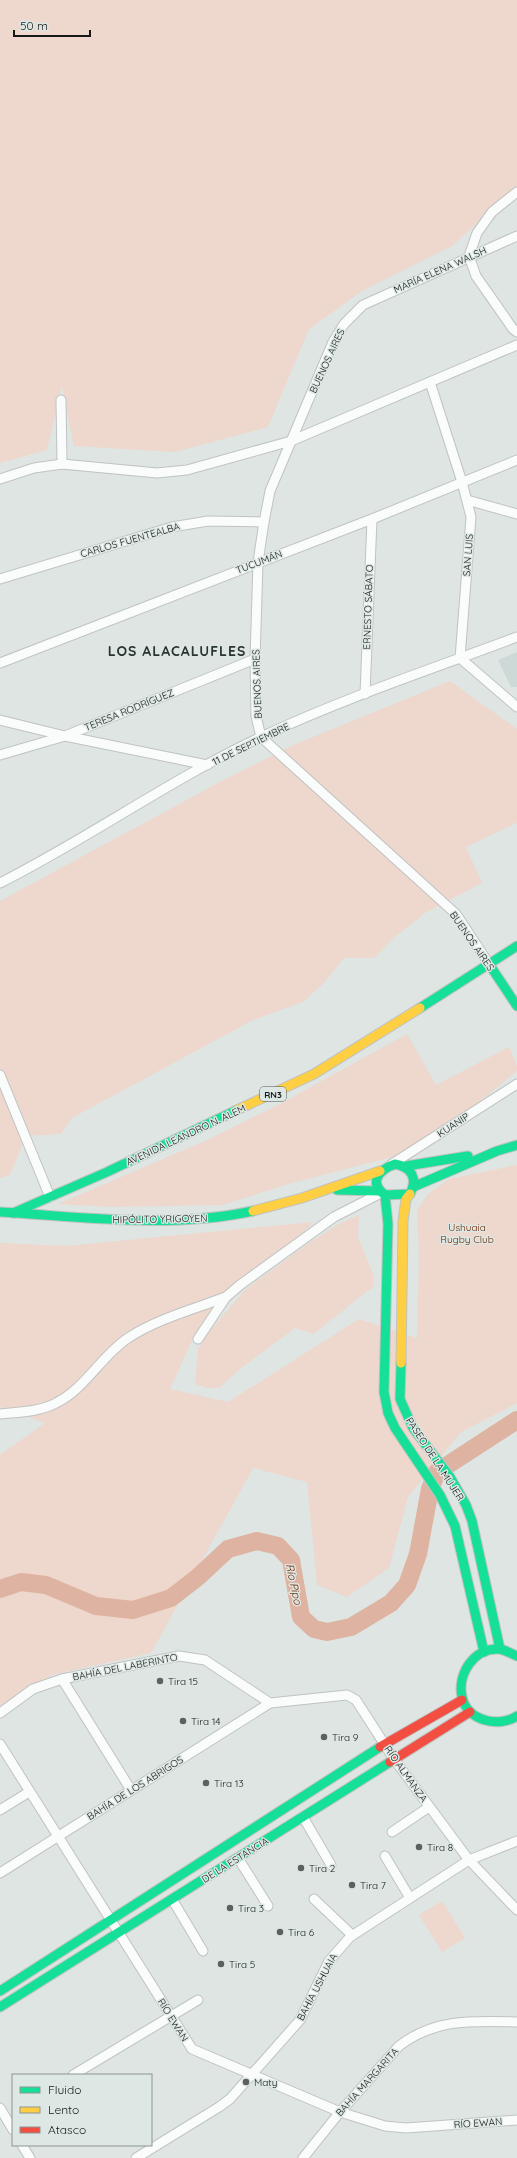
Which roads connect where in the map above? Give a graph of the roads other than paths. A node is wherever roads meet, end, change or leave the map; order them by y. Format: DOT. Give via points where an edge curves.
graph roads {
  1 [pos="517,192"];
  2 [pos="517,236"];
  3 [pos="469,256"];
  4 [pos="363,305"];
  5 [pos="517,332"];
  6 [pos="517,345"];
  7 [pos="430,382"];
  8 [pos="61,400"];
  9 [pos="291,441"];
  10 [pos="517,460"];
  11 [pos="62,464"];
  12 [pos="0,479"];
  13 [pos="462,482"];
  14 [pos="467,500"];
  15 [pos="517,514"];
  16 [pos="372,519"];
  17 [pos="264,522"];
  18 [pos="258,562"];
  19 [pos="0,579"];
  20 [pos="517,637"];
  21 [pos="460,658"];
  22 [pos="255,659"];
  23 [pos="0,663"];
  24 [pos="365,694"];
  25 [pos="517,708"];
  26 [pos="0,720"];
  27 [pos="65,736"];
  28 [pos="261,737"];
  29 [pos="0,755"];
  30 [pos="207,765"];
  31 [pos="10,878"];
  32 [pos="0,879"];
  33 [pos="0,883"];
  34 [pos="517,946"];
  35 [pos="489,964"];
  36 [pos="517,1006"];
  37 [pos="0,1075"];
  38 [pos="517,1084"];
  39 [pos="517,1145"];
  40 [pos="497,1151"];
  41 [pos="390,1166"];
  42 [pos="406,1166"];
  43 [pos="380,1170"];
  44 [pos="328,1190"];
  45 [pos="412,1190"];
  46 [pos="382,1193"];
  47 [pos="50,1197"];
  48 [pos="0,1212"];
  49 [pos="13,1213"];
  50 [pos="226,1297"];
  51 [pos="198,1339"];
  52 [pos="0,1414"];
  53 [pos="500,1650"];
  54 [pos="484,1652"];
  55 [pos="517,1656"];
  56 [pos="62,1679"];
  57 [pos="462,1700"];
  58 [pos="270,1704"];
  59 [pos="470,1712"];
  60 [pos="0,1713"];
  61 [pos="517,1716"];
  62 [pos="0,1744"];
  63 [pos="385,1744"];
  64 [pos="394,1759"];
  65 [pos="131,1790"];
  66 [pos="30,1792"];
  67 [pos="429,1807"];
  68 [pos="0,1810"];
  69 [pos="303,1817"];
  70 [pos="392,1832"];
  71 [pos="58,1836"];
  72 [pos="517,1841"];
  73 [pos="384,1856"];
  74 [pos="238,1858"];
  75 [pos="469,1860"];
  76 [pos="331,1865"];
  77 [pos="0,1873"];
  78 [pos="410,1898"];
  79 [pos="314,1899"];
  80 [pos="172,1900"];
  81 [pos="268,1906"];
  82 [pos="517,1910"];
  83 [pos="110,1920"];
  84 [pos="119,1934"];
  85 [pos="352,1935"];
  86 [pos="203,1951"];
  87 [pos="0,1991"];
  88 [pos="198,2000"];
  89 [pos="0,2007"];
  90 [pos="170,2016"];
  91 [pos="517,2022"];
  92 [pos="75,2074"];
  93 [pos="251,2076"];
  94 [pos="0,2108"];
  95 [pos="340,2112"];
  96 [pos="6,2116"];
  97 [pos="517,2120"];
  98 [pos="12,2128"];
  99 [pos="23,2146"];
  100 [pos="30,2158"];
  101 [pos="136,2158"];
  102 [pos="303,2158"];
  1 -- 3 [label="street" via="492,212 477,233"];
  2 -- 3 [label="street, MARÍA ELENA WALSH"];
  3 -- 4 [label="street, MARÍA ELENA WALSH"];
  3 -- 5 [label="street" via="476,276"];
  4 -- 9 [label="street, BUENOS AIRES" via="344,324 333,342"];
  6 -- 7 [label="street"];
  7 -- 9 [label="street"];
  7 -- 13 [label="street, SAN LUIS"];
  8 -- 11 [label="street"];
  9 -- 11 [label="street" via="187,470 157,472"];
  9 -- 17 [label="street, BUENOS AIRES" via="270,491"];
  10 -- 13 [label="street, TUCUMÁN"];
  11 -- 12 [label="street" via="34,468"];
  13 -- 14 [label="street, SAN LUIS"];
  13 -- 16 [label="street, TUCUMÁN"];
  14 -- 15 [label="street"];
  14 -- 21 [label="street, SAN LUIS" via="471,517"];
  16 -- 18 [label="street, TUCUMÁN"];
  16 -- 24 [label="street, ERNESTO SÁBATO"];
  17 -- 18 [label="street, BUENOS AIRES"];
  17 -- 19 [label="street, CARLOS FUENTEALBA" via="208,522 172,527"];
  18 -- 22 [label="street, BUENOS AIRES"];
  18 -- 23 [label="street, TUCUMÁN"];
  20 -- 21 [label="street, 11 DE SEPTIEMBRE"];
  21 -- 24 [label="street, 11 DE SEPTIEMBRE"];
  21 -- 25 [label="street"];
  22 -- 27 [label="street, TERESA RODRÍGUEZ"];
  22 -- 28 [label="street, BUENOS AIRES" via="256,716"];
  24 -- 28 [label="street, 11 DE SEPTIEMBRE"];
  26 -- 27 [label="street"];
  27 -- 29 [label="street, TERESA RODRÍGUEZ"];
  27 -- 30 [label="street"];
  28 -- 30 [label="street, 11 DE SEPTIEMBRE"];
  28 -- 35 [label="street, BUENOS AIRES" via="456,914"];
  30 -- 31 [label="street, 11 DE SEPTIEMBRE"];
  31 -- 32 [label="street"];
  31 -- 33 [label="street, 11 DE SEPTIEMBRE"];
  34 -- 35 [label="main road, AVENIDA LEANDRO N. ALEM / RN3"];
  35 -- 36 [label="main road, BUENOS AIRES"];
  35 -- 47 [label="main road, AVENIDA LEANDRO N. ALEM / RN3" via="314,1074"];
  37 -- 47 [label="street"];
  38 -- 41 [label="street, KUANIP"];
  39 -- 40 [label="main road"];
  40 -- 42 [label="main road"];
  40 -- 45 [label="main road"];
  41 -- 42 [label="main road"];
  41 -- 43 [label="main road"];
  42 -- 45 [label="main road" via="413,1175"];
  43 -- 44 [label="main road, HIPÓLITO YRIGOYEN"];
  43 -- 46 [label="main road" via="377,1180"];
  44 -- 46 [label="main road, HIPÓLITO YRIGOYEN"];
  44 -- 49 [label="main road, HIPÓLITO YRIGOYEN" via="249,1211 191,1220 108,1219"];
  45 -- 46 [label="main road" via="397,1196"];
  45 -- 53 [label="main road, PASEO DE LA MUJER" via="406,1199 403,1221 400,1399 413,1428 450,1477 466,1505 472,1521"];
  46 -- 50 [label="street" via="334,1218"];
  46 -- 54 [label="main road, PASEO DE LA MUJER" via="388,1224 384,1392 387,1409 395,1428 440,1495 455,1526"];
  47 -- 49 [label="main road, AVENIDA LEANDRO N. ALEM / RN3"];
  48 -- 49 [label="main road, RN3"];
  50 -- 51 [label="street"];
  50 -- 52 [label="street" via="148,1327 130,1337 117,1346 78,1388 56,1403 29,1411"];
  53 -- 54 [label="main road"];
  53 -- 55 [label="main road"];
  54 -- 57 [label="main road" via="466,1666 461,1677"];
  56 -- 58 [label="street, BAHÍA DEL LABERINTO" via="179,1656 192,1656 205,1660"];
  56 -- 60 [label="street, BAHÍA DEL LABERINTO" via="33,1689"];
  56 -- 65 [label="street"];
  57 -- 59 [label="main road"];
  57 -- 63 [label="main road, DE LA ESTANCIA"];
  58 -- 63 [label="street, RÍO ALMANZA" via="352,1696"];
  58 -- 65 [label="street, BAHÍA DE LOS ABRIGOS"];
  59 -- 61 [label="main road" via="479,1719 491,1722 502,1722"];
  59 -- 64 [label="main road, DE LA ESTANCIA"];
  62 -- 66 [label="street, RÍO EWAN"];
  63 -- 64 [label="street, RÍO ALMANZA"];
  63 -- 83 [label="main road, DE LA ESTANCIA"];
  64 -- 67 [label="street, RÍO ALMANZA"];
  64 -- 69 [label="main road, DE LA ESTANCIA"];
  65 -- 71 [label="street, BAHÍA DE LOS ABRIGOS"];
  66 -- 68 [label="street"];
  66 -- 71 [label="street, RÍO EWAN"];
  67 -- 70 [label="street"];
  67 -- 75 [label="street, RÍO ALMANZA"];
  69 -- 74 [label="main road, DE LA ESTANCIA"];
  69 -- 76 [label="street"];
  71 -- 77 [label="street, BAHÍA DE LOS ABRIGOS"];
  71 -- 83 [label="street, RÍO EWAN"];
  72 -- 75 [label="street, BAHÍA USHUAIA"];
  73 -- 78 [label="street"];
  74 -- 80 [label="main road, DE LA ESTANCIA"];
  74 -- 81 [label="street"];
  75 -- 78 [label="street, BAHÍA USHUAIA"];
  75 -- 82 [label="street, RÍO ALMANZA"];
  78 -- 85 [label="street, BAHÍA USHUAIA"];
  79 -- 85 [label="street"];
  80 -- 84 [label="main road, DE LA ESTANCIA"];
  80 -- 86 [label="street"];
  83 -- 84 [label="street, RÍO EWAN"];
  83 -- 87 [label="main road, DE LA ESTANCIA"];
  84 -- 89 [label="main road, DE LA ESTANCIA"];
  84 -- 90 [label="street, RÍO EWAN"];
  85 -- 93 [label="street, BAHÍA USHUAIA" via="329,1961 300,2020"];
  88 -- 90 [label="street"];
  90 -- 92 [label="street"];
  90 -- 93 [label="street, RÍO EWAN" via="192,2049"];
  91 -- 95 [label="street, BAHÍA MARGARITA" via="459,2021 407,2039"];
  93 -- 95 [label="street, RÍO EWAN"];
  93 -- 101 [label="street, BAHÍA USHUAIA" via="219,2107"];
  94 -- 96 [label="street"];
  95 -- 97 [label="street, RÍO EWAN" via="385,2126 406,2128"];
  95 -- 102 [label="street, BAHÍA MARGARITA"];
  96 -- 98 [label="street"];
  99 -- 100 [label="street"];
}
